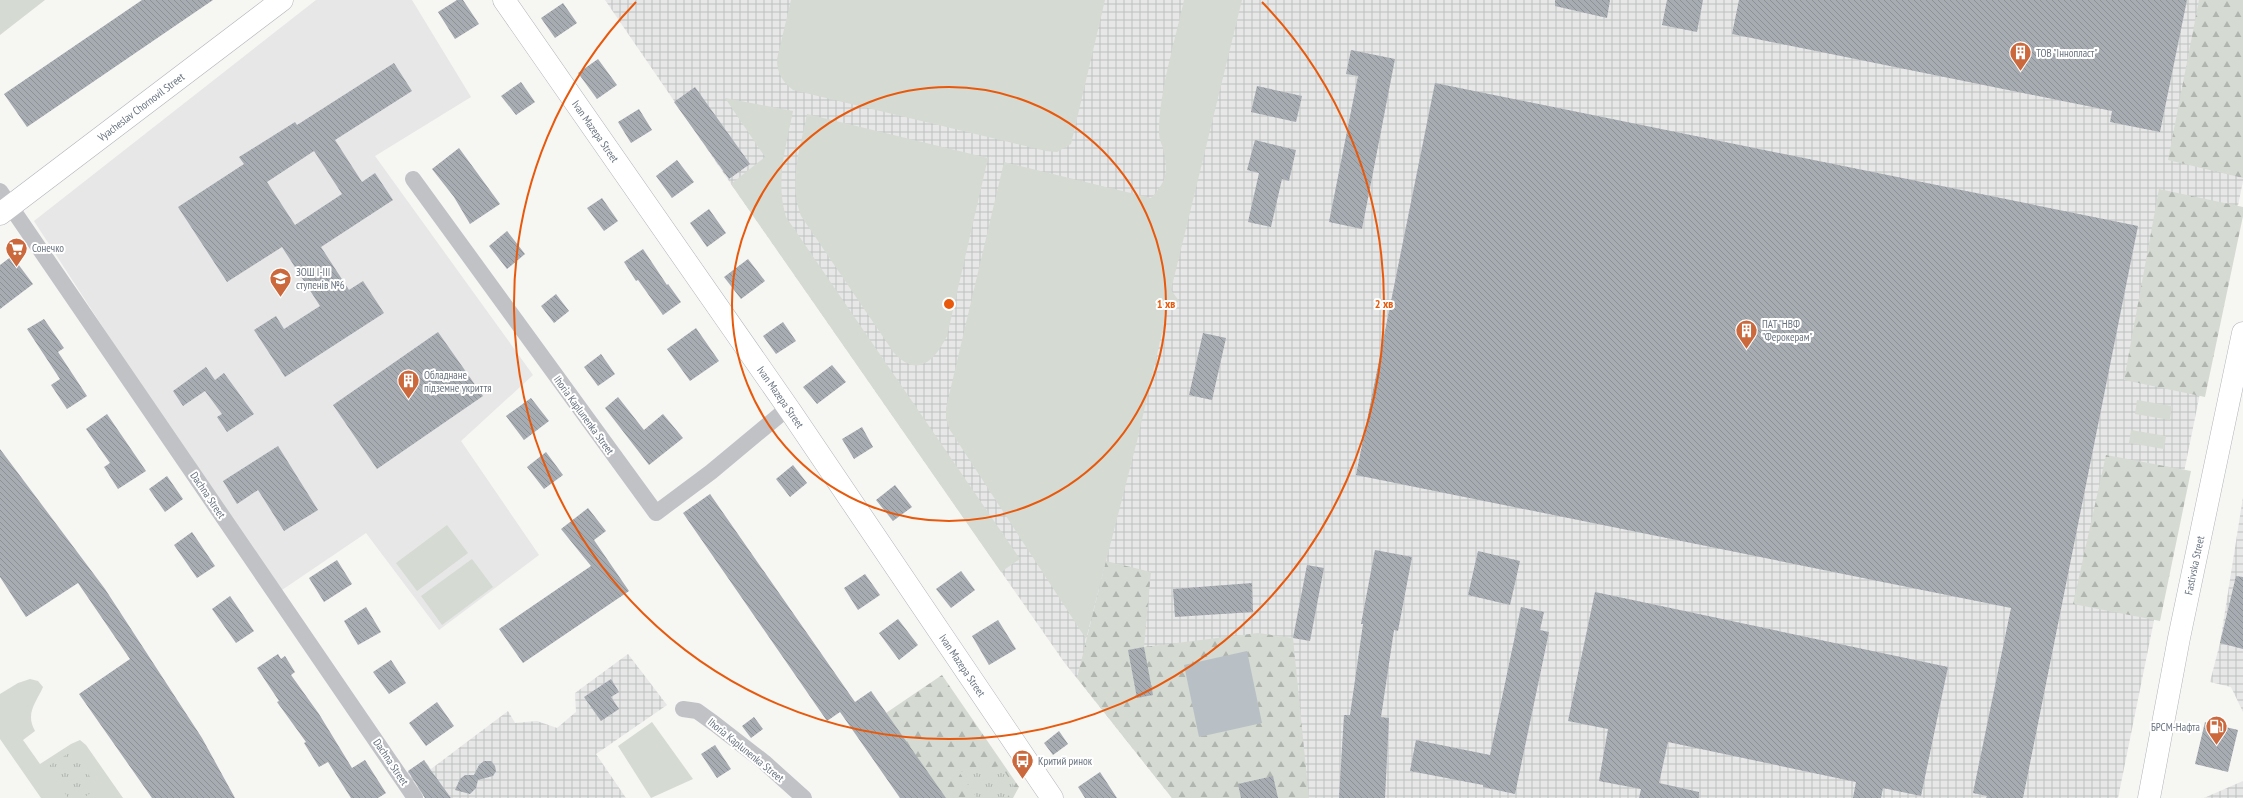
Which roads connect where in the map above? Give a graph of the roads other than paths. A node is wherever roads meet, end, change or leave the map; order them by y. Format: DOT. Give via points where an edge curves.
graph roads {
  1 [pos="282,0"];
  2 [pos="504,0"];
  3 [pos="413,179"];
  4 [pos="4,204"];
  5 [pos="2243,333"];
  6 [pos="788,408"];
  7 [pos="684,710"];
  8 [pos="415,798"];
  9 [pos="804,798"];
  10 [pos="1052,798"];
  11 [pos="2149,798"];
  1 -- 4 [label="street, Vyacheslav Chornovil Street"];
  2 -- 6 [label="street, Ivan Mazepa Street"];
  3 -- 6 [label="street, Ihoria Kaplunenka Street" via="656,513 711,472"];
  4 -- 8 [label="street, Dachna Street"];
  5 -- 11 [label="street, Fastivska Street" via="2179,638"];
  6 -- 10 [label="street, Ivan Mazepa Street"];
  7 -- 9 [label="street, Ihoria Kaplunenka Street" via="697,711 722,729"];
}
